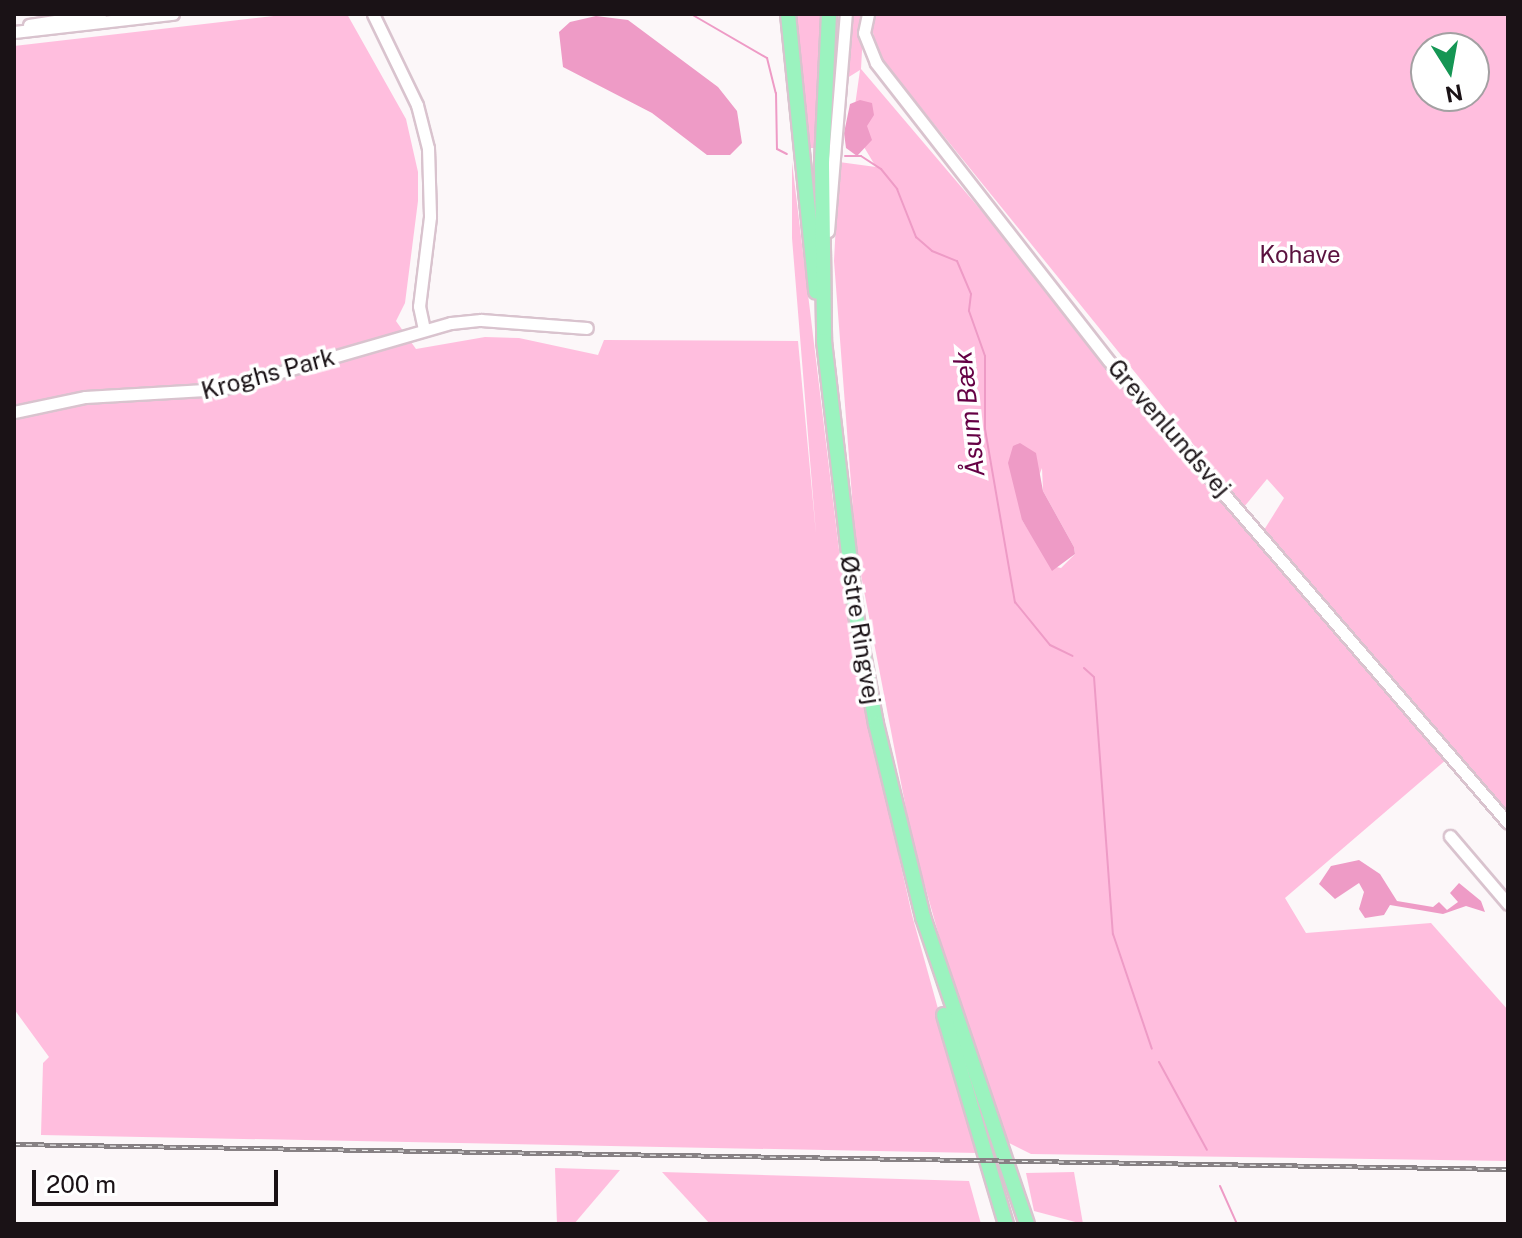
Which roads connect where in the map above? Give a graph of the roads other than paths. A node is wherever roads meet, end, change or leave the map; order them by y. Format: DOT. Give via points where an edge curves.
graph roads {
  1 [pos="100,14"];
  2 [pos="173,14"];
  3 [pos="373,14"];
  4 [pos="788,14"];
  5 [pos="829,14"];
  6 [pos="846,14"];
  7 [pos="868,14"];
  8 [pos="154,16"];
  9 [pos="14,30"];
  10 [pos="823,255"];
  11 [pos="587,328"];
  12 [pos="424,329"];
  13 [pos="824,341"];
  14 [pos="14,412"];
  15 [pos="1508,823"];
  16 [pos="1450,836"];
  17 [pos="1507,901"];
  18 [pos="923,917"];
  19 [pos="1006,1224"];
  20 [pos="1027,1224"];
  1 -- 9 [label="street"];
  2 -- 8 [label="street"];
  3 -- 12 [label="street" via="417,105 428,148 430,217 419,306"];
  4 -- 13 [label="main road" via="808,240"];
  5 -- 10 [label="main road, Østre Ringvej"];
  6 -- 10 [label="street"];
  7 -- 15 [label="street, Grevenlundsvej" via="864,33 876,63 1109,361"];
  8 -- 9 [label="street"];
  10 -- 13 [label="main road, Østre Ringvej"];
  11 -- 12 [label="street, Kroghs Park" via="481,320"];
  12 -- 14 [label="street, Kroghs Park" via="222,389 85,397"];
  13 -- 18 [label="main road, Østre Ringvej" via="856,615 876,724"];
  16 -- 17 [label="street"];
  18 -- 19 [label="main road" via="956,1061"];
  18 -- 20 [label="main road, Østre Ringvej"];
}
